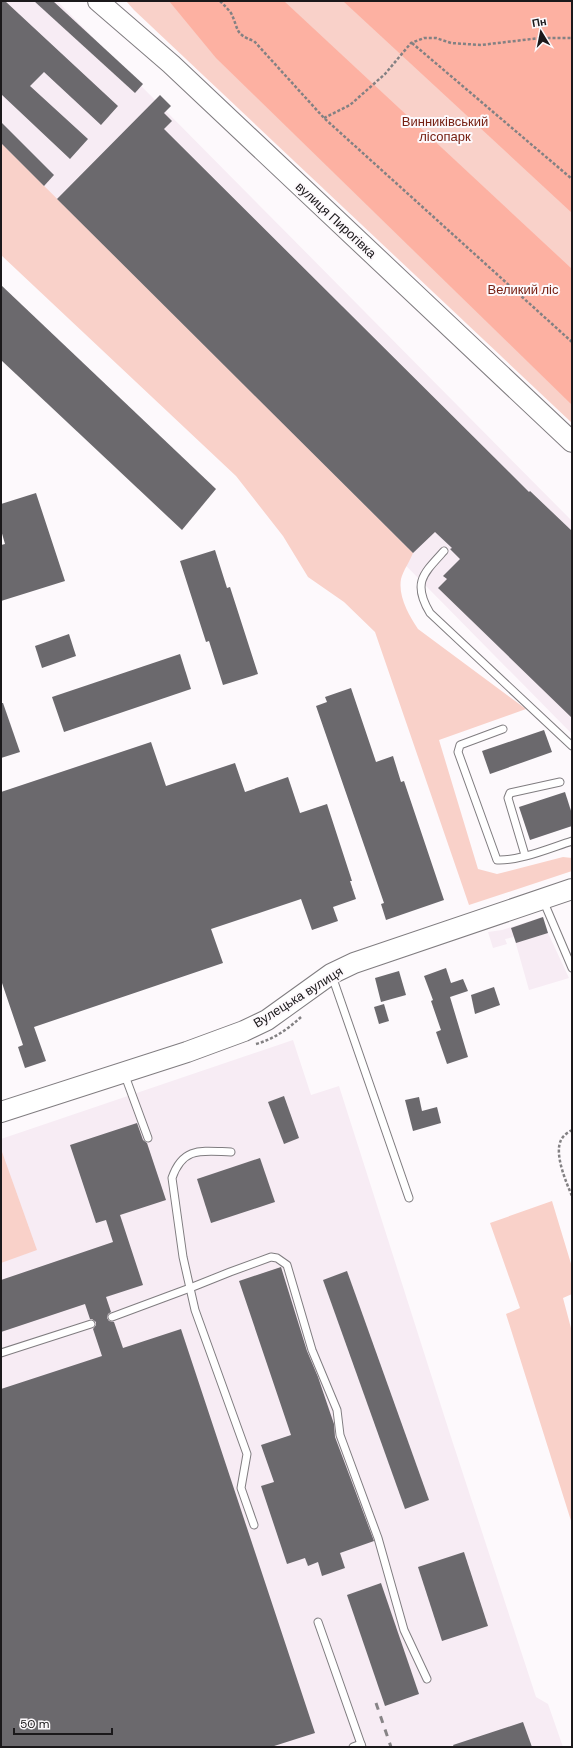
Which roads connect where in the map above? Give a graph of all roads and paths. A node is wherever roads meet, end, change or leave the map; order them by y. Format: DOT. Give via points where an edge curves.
graph roads {
  1 [pos="98,1"];
  2 [pos="220,1"];
  3 [pos="572,38"];
  4 [pos="411,43"];
  5 [pos="324,118"];
  6 [pos="572,179"];
  7 [pos="572,342"];
  8 [pos="572,442"];
  9 [pos="444,551"];
  10 [pos="502,729"];
  11 [pos="572,746"];
  12 [pos="560,782"];
  13 [pos="572,842"];
  14 [pos="525,856"];
  15 [pos="572,889"];
  16 [pos="543,900"];
  17 [pos="572,968"];
  18 [pos="331,974"];
  19 [pos="123,1071"];
  20 [pos="1,1112"];
  21 [pos="572,1130"];
  22 [pos="148,1138"];
  23 [pos="231,1152"];
  24 [pos="572,1196"];
  25 [pos="409,1198"];
  26 [pos="190,1288"];
  27 [pos="112,1317"];
  28 [pos="91,1324"];
  29 [pos="1,1354"];
  30 [pos="254,1525"];
  31 [pos="318,1622"];
  32 [pos="427,1679"];
  33 [pos="362,1745"];
  34 [pos="352,1747"];
  1 -- 8 [label="street, вулиця Пирогівка" via="171,64"];
  2 -- 5 [label="path" via="230,12 238,31 245,38 254,41"];
  3 -- 4 [label="path" via="540,38 481,45 424,38"];
  4 -- 5 [label="path" via="385,74 350,105"];
  4 -- 6 [label="path"];
  5 -- 7 [label="path"];
  9 -- 11 [label="lane" via="428,569 420,587 430,613"];
  10 -- 14 [label="lane" via="460,745 458,752 497,860"];
  12 -- 14 [label="lane" via="510,794 508,798"];
  13 -- 14 [label="lane"];
  15 -- 16 [label="street, Вулецька вулиця"];
  16 -- 17 [label="lane"];
  16 -- 18 [label="street, Вулецька вулиця" via="376,955"];
  18 -- 19 [label="street, Вулецька вулиця" via="267,1020 244,1031 187,1052"];
  18 -- 25 [label="lane"];
  19 -- 20 [label="street, Вулецька вулиця"];
  19 -- 22 [label="lane"];
  21 -- 24 [label="path" via="560,1141 559,1151 560,1162"];
  23 -- 26 [label="lane" via="206,1151 187,1155 178,1164 172,1178"];
  26 -- 27 [label="lane"];
  26 -- 30 [label="lane" via="195,1310 247,1454 241,1488"];
  26 -- 32 [label="lane" via="271,1257 287,1265 312,1350 337,1410 340,1435 378,1538 404,1630"];
  28 -- 29 [label="lane"];
  31 -- 33 [label="lane"];
  33 -- 34 [label="lane"];
}
